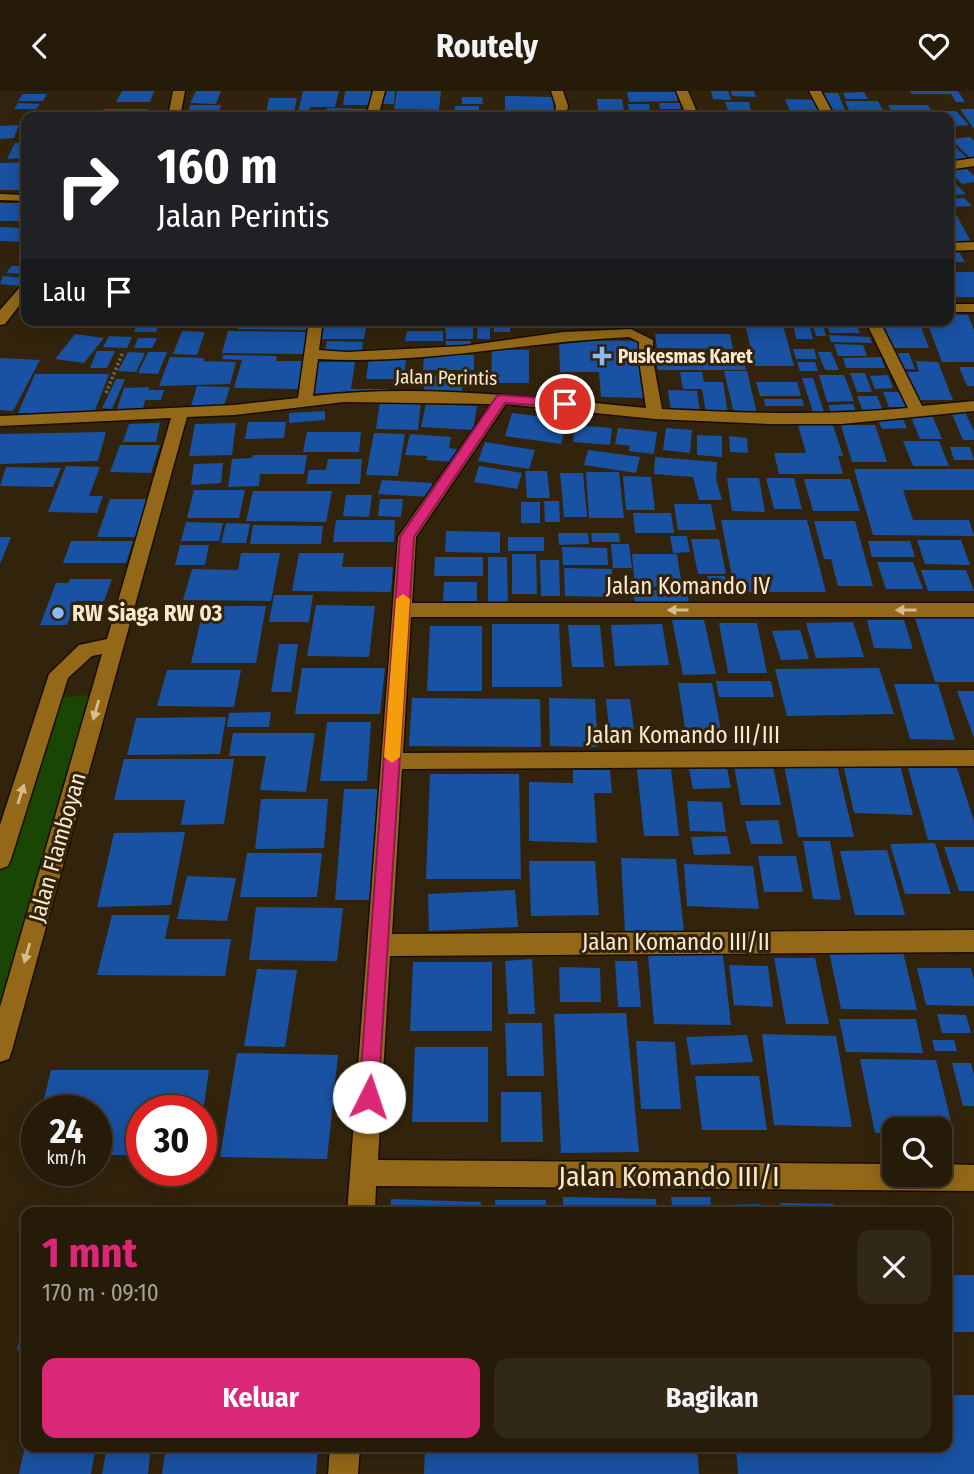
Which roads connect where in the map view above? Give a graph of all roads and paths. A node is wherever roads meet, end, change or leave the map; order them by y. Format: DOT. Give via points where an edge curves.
graph roads {
  1 [pos="179,91"];
  2 [pos="379,91"];
  3 [pos="557,91"];
  4 [pos="682,91"];
  5 [pos="815,91"];
  6 [pos="175,112"];
  7 [pos="373,112"];
  8 [pos="561,112"];
  9 [pos="691,112"];
  10 [pos="826,112"];
  11 [pos="974,162"];
  12 [pos="954,165"];
  13 [pos="0,197"];
  14 [pos="21,198"];
  15 [pos="974,246"];
  16 [pos="954,247"];
  17 [pos="0,290"];
  18 [pos="21,290"];
  19 [pos="21,294"];
  20 [pos="954,308"];
  21 [pos="974,308"];
  22 [pos="0,321"];
  23 [pos="315,326"];
  24 [pos="876,326"];
  25 [pos="123,352"];
  26 [pos="310,354"];
  27 [pos="502,399"];
  28 [pos="305,401"];
  29 [pos="974,406"];
  30 [pos="917,411"];
  31 [pos="180,413"];
  32 [pos="655,414"];
  33 [pos="97,416"];
  34 [pos="0,421"];
  35 [pos="402,610"];
  36 [pos="974,610"];
  37 [pos="114,645"];
  38 [pos="974,758"];
  39 [pos="392,761"];
  40 [pos="0,859"];
  41 [pos="974,941"];
  42 [pos="379,945"];
  43 [pos="0,1049"];
  44 [pos="363,1173"];
  45 [pos="974,1178"];
  46 [pos="361,1207"];
  47 [pos="345,1452"];
  48 [pos="343,1474"];
  1 -- 6 [label="street"];
  2 -- 7 [label="street"];
  3 -- 8 [label="street"];
  4 -- 9 [label="street"];
  5 -- 10 [label="street"];
  11 -- 12 [label="street"];
  13 -- 14 [label="lane"];
  15 -- 16 [label="street"];
  17 -- 18 [label="street"];
  19 -- 22 [label="street"];
  20 -- 21 [label="street"];
  23 -- 26 [label="street"];
  24 -- 30 [label="street"];
  25 -- 33 [label="path"];
  26 -- 28 [label="street"];
  26 -- 32 [label="street" via="464,350 563,336 631,333 646,340"];
  27 -- 28 [label="street, Jalan Perintis" via="344,397"];
  27 -- 32 [label="street, Jalan Perintis"];
  27 -- 35 [label="street" via="407,537"];
  28 -- 31 [label="street, Jalan Perintis"];
  29 -- 30 [label="street, Jalan Perintis"];
  30 -- 32 [label="street, Jalan Perintis" via="842,419"];
  31 -- 33 [label="street, Jalan Perintis"];
  31 -- 37 [label="street, Jalan Flamboyan"];
  33 -- 34 [label="street, Jalan Perintis"];
  36 -- 35 [label="street, Jalan Komando IV, one-way"];
  35 -- 39 [label="street"];
  40 -- 37 [label="street, one-way" via="59,674 86,650"];
  37 -- 43 [label="street, Jalan Flamboyan, one-way"];
  38 -- 39 [label="street, Jalan Komando III/III"];
  39 -- 42 [label="street"];
  41 -- 42 [label="street, Jalan Komando III/II"];
  42 -- 44 [label="street"];
  44 -- 45 [label="street, Jalan Komando III/I"];
  44 -- 46 [label="street"];
  47 -- 48 [label="street"];
}
